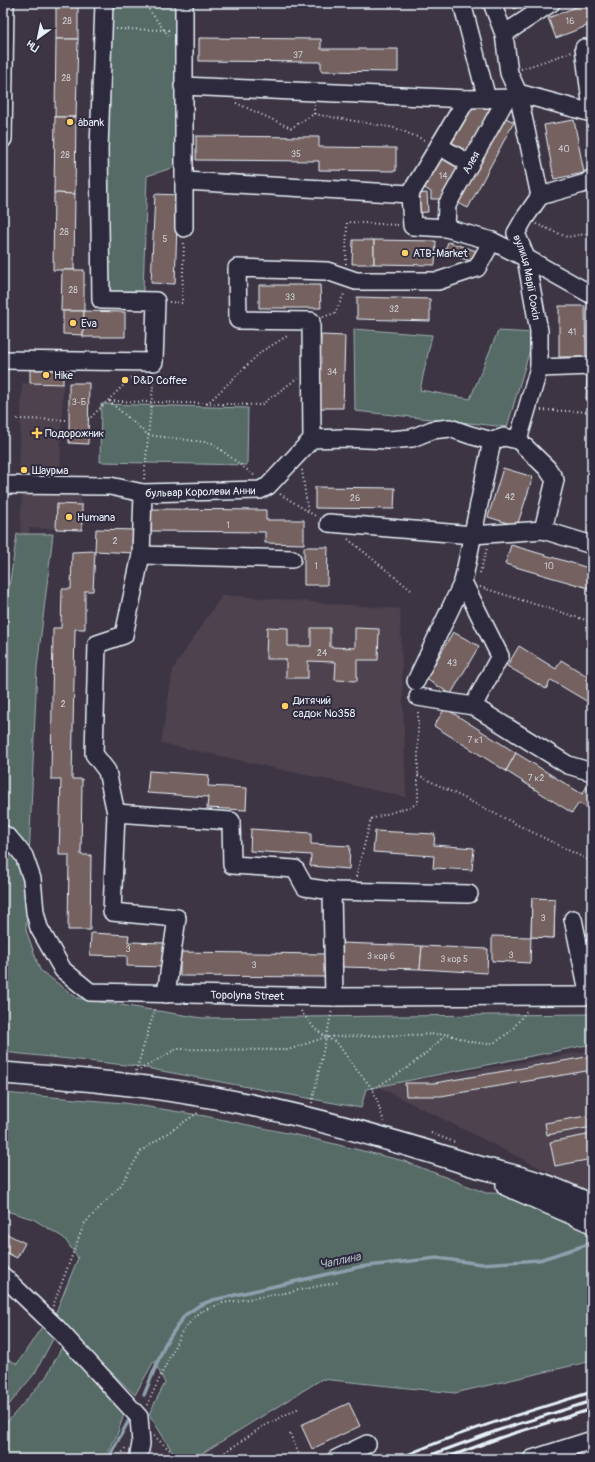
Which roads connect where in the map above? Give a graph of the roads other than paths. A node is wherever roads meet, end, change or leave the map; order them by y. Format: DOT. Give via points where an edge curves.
graph roads {
  1 [pos="104,3"];
  2 [pos="184,3"];
  3 [pos="462,3"];
  4 [pos="492,3"];
  5 [pos="551,3"];
  6 [pos="4,10"];
  7 [pos="504,34"];
  8 [pos="584,48"];
  9 [pos="184,86"];
  10 [pos="512,96"];
  11 [pos="467,99"];
  12 [pos="487,99"];
  13 [pos="592,109"];
  14 [pos="592,112"];
  15 [pos="3,139"];
  16 [pos="439,146"];
  17 [pos="470,164"];
  18 [pos="592,178"];
  19 [pos="185,181"];
  20 [pos="410,194"];
  21 [pos="540,196"];
  22 [pos="184,228"];
  23 [pos="446,228"];
  24 [pos="492,241"];
  25 [pos="526,258"];
  26 [pos="592,295"];
  27 [pos="3,360"];
  28 [pos="592,366"];
  29 [pos="539,368"];
  30 [pos="312,439"];
  31 [pos="518,440"];
  32 [pos="492,441"];
  33 [pos="3,485"];
  34 [pos="143,492"];
  35 [pos="329,523"];
  36 [pos="543,530"];
  37 [pos="481,538"];
  38 [pos="592,545"];
  39 [pos="141,555"];
  40 [pos="292,559"];
  41 [pos="470,584"];
  42 [pos="473,706"];
  43 [pos="592,772"];
  44 [pos="116,813"];
  45 [pos="3,834"];
  46 [pos="332,891"];
  47 [pos="469,894"];
  48 [pos="573,919"];
  49 [pos="163,993"];
  50 [pos="590,996"];
  51 [pos="334,997"];
  52 [pos="3,1073"];
  53 [pos="468,1164"];
  54 [pos="592,1205"];
  55 [pos="592,1222"];
  56 [pos="3,1276"];
  57 [pos="592,1440"];
  58 [pos="367,1444"];
  59 [pos="138,1459"];
  60 [pos="336,1459"];
  61 [pos="532,1459"];
  1 -- 27 [label="street" via="99,149 101,300 156,301 151,362"];
  2 -- 9 [label="street"];
  3 -- 12 [label="street"];
  4 -- 7 [label="street"];
  5 -- 7 [label="street"];
  6 -- 15 [label="street"];
  7 -- 10 [label="street"];
  8 -- 13 [label="street"];
  9 -- 11 [label="street"];
  9 -- 19 [label="street"];
  10 -- 12 [label="street"];
  10 -- 14 [label="street"];
  10 -- 17 [label="street, Алея"];
  10 -- 21 [label="street"];
  11 -- 12 [label="street"];
  11 -- 16 [label="street"];
  16 -- 17 [label="street"];
  16 -- 20 [label="street"];
  17 -- 23 [label="street, Алея" via="447,205"];
  18 -- 21 [label="street" via="586,183"];
  19 -- 20 [label="street"];
  19 -- 22 [label="street"];
  20 -- 23 [label="street" via="412,226"];
  21 -- 25 [label="street, вулиця Марії Сокіл" via="516,233"];
  23 -- 24 [label="street"];
  24 -- 25 [label="street"];
  24 -- 30 [label="street" via="477,268 438,281 356,281 327,271 237,268 238,320 311,321"];
  25 -- 26 [label="street"];
  25 -- 29 [label="street, вулиця Марії Сокіл" via="540,332"];
  28 -- 29 [label="street"];
  29 -- 31 [label="street, вулиця Марії Сокіл"];
  30 -- 32 [label="street" via="389,440 412,438 432,430 450,428"];
  30 -- 34 [label="street, бульвар Королеви Анни" via="268,486 260,490"];
  31 -- 32 [label="street" via="504,437"];
  31 -- 36 [label="street" via="548,468 555,480"];
  32 -- 37 [label="street"];
  33 -- 34 [label="street, бульвар Королеви Анни" via="110,486"];
  34 -- 39 [label="street"];
  35 -- 37 [label="street"];
  36 -- 37 [label="street"];
  36 -- 38 [label="street"];
  37 -- 41 [label="street"];
  39 -- 40 [label="street"];
  39 -- 44 [label="street" via="124,635 97,644 94,754 107,771"];
  41 -- 42 [label="street" via="500,656"];
  41 -- 42 [label="street" via="417,689"];
  42 -- 43 [label="street" via="568,765"];
  44 -- 46 [label="street" via="231,821 232,866 295,869 306,886"];
  44 -- 49 [label="street" via="112,912 177,918"];
  45 -- 49 [label="street, Topolyna Street" via="24,856 32,879 39,928 63,970 90,992"];
  46 -- 47 [label="street"];
  46 -- 51 [label="street"];
  48 -- 50 [label="street"];
  49 -- 51 [label="street, Topolyna Street"];
  50 -- 51 [label="street, Topolyna Street"];
  52 -- 53 [label="main road" via="157,1089 234,1101 309,1118"];
  53 -- 54 [label="main road" via="541,1184"];
  53 -- 55 [label="main road" via="500,1182"];
  56 -- 59 [label="street" via="48,1319 135,1412 141,1444"];
  57 -- 61 [label="street"];
  58 -- 60 [label="street"];
}
